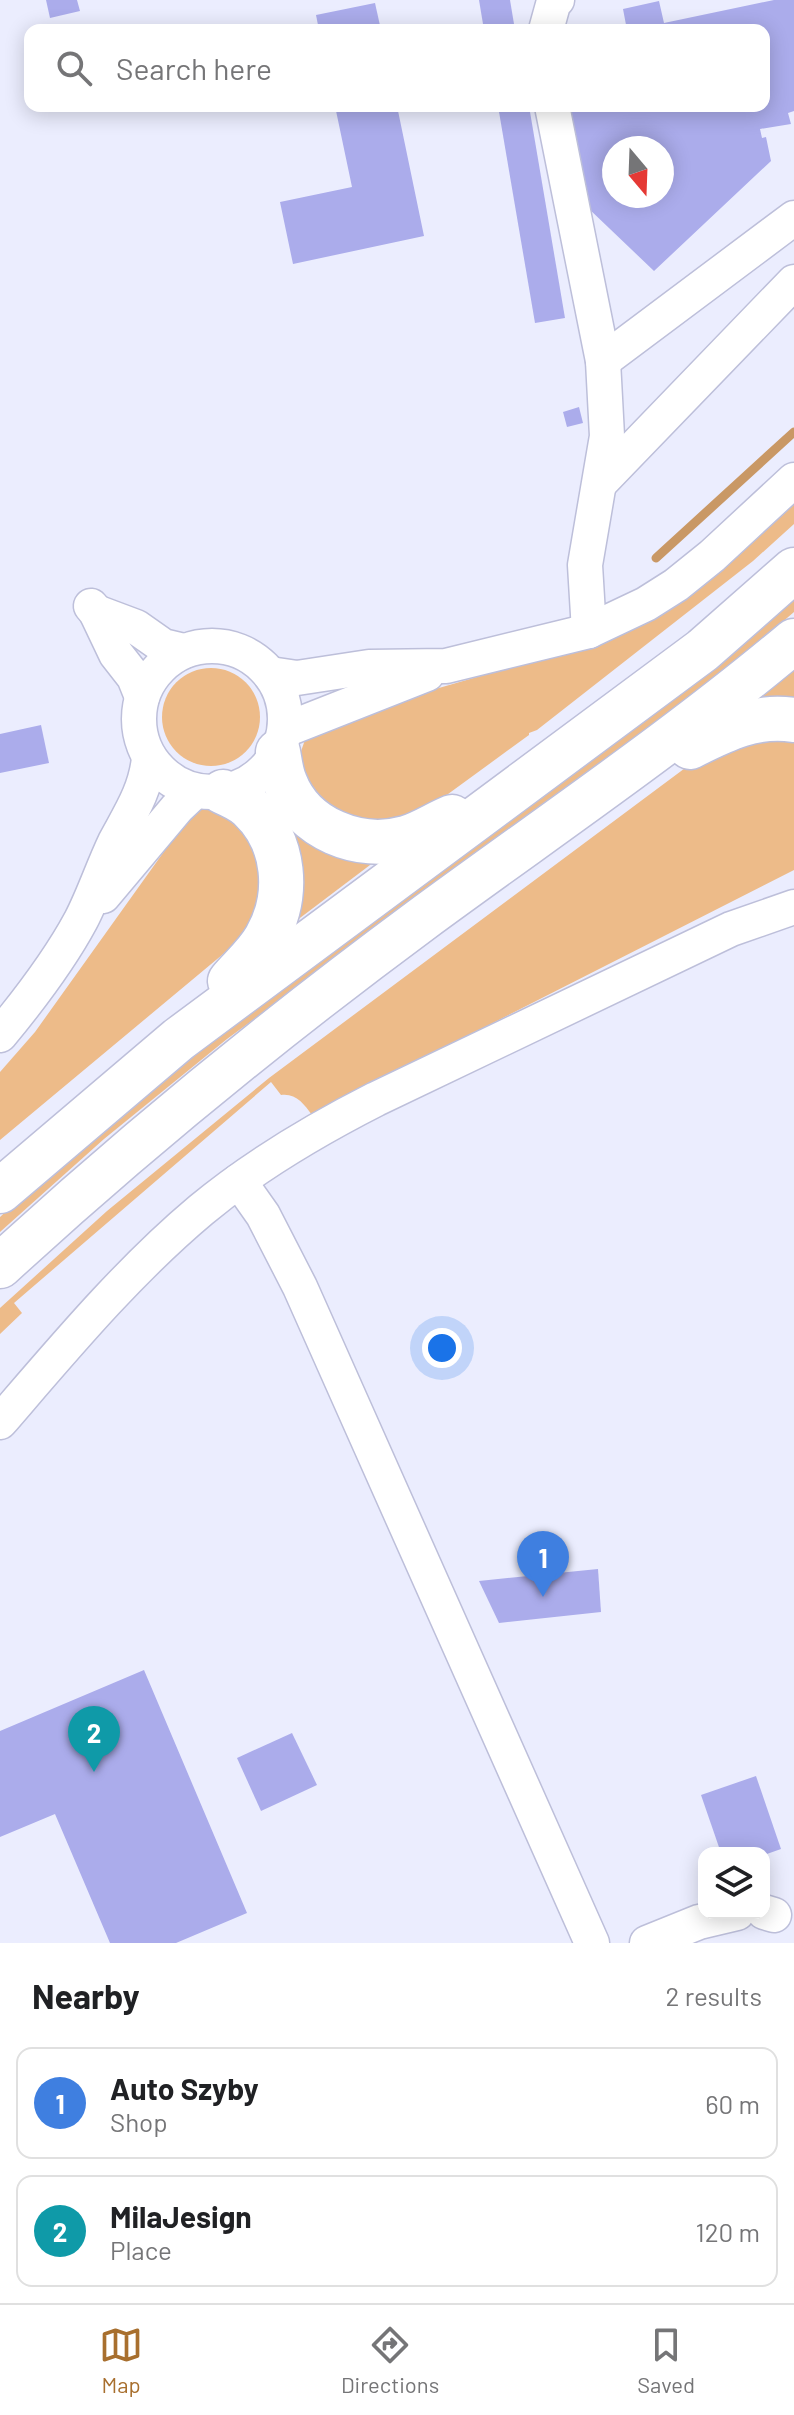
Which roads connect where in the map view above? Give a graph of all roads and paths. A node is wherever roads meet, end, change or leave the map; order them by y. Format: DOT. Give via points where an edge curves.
graph roads {
  1 [pos="557,0"];
  2 [pos="548,24"];
  3 [pos="553,112"];
  4 [pos="794,218"];
  5 [pos="794,282"];
  6 [pos="603,361"];
  7 [pos="794,480"];
  8 [pos="600,483"];
  9 [pos="794,570"];
  10 [pos="589,631"];
  11 [pos="794,641"];
  12 [pos="184,651"];
  13 [pos="446,666"];
  14 [pos="270,674"];
  15 [pos="142,697"];
  16 [pos="794,720"];
  17 [pos="281,741"];
  18 [pos="149,758"];
  19 [pos="526,781"];
  20 [pos="209,791"];
  21 [pos="585,801"];
  22 [pos="794,887"];
  23 [pos="794,907"];
  24 [pos="81,920"];
  25 [pos="731,929"];
  26 [pos="0,1035"];
  27 [pos="179,1039"];
  28 [pos="239,1181"];
  29 [pos="0,1191"];
  30 [pos="0,1266"];
  31 [pos="0,1422"];
  32 [pos="712,1919"];
  33 [pos="592,1943"];
  34 [pos="647,1943"];
  1 -- 2 [label="street"];
  3 -- 6 [label="street"];
  4 -- 6 [label="street"];
  5 -- 8 [label="street"];
  6 -- 8 [label="street" via="607,436"];
  7 -- 10 [label="street" via="676,585"];
  8 -- 10 [label="street" via="585,565"];
  9 -- 19 [label="highway" via="703,650"];
  10 -- 13 [label="street"];
  11 -- 21 [label="highway" via="728,697"];
  12 -- 14 [label="street" via="231,648"];
  12 -- 15 [label="street" via="158,669"];
  12 -- 15 [label="street" via="163,646 136,627 93,609"];
  13 -- 14 [label="street" via="369,667 297,678"];
  13 -- 17 [label="street"];
  14 -- 17 [label="street" via="283,701"];
  15 -- 18 [label="street" via="139,728"];
  16 -- 21 [label="highway" via="733,725"];
  17 -- 19 [label="highway" via="285,784 317,824 342,837 374,842 406,838"];
  17 -- 20 [label="street" via="250,782"];
  18 -- 20 [label="street" via="169,779"];
  18 -- 24 [label="street" via="135,808"];
  19 -- 27 [label="highway"];
  20 -- 24 [label="street" via="177,808"];
  20 -- 27 [label="highway" via="249,807 278,850 282,887 264,942"];
  21 -- 30 [label="highway" via="321,995"];
  22 -- 25 [label="street"];
  23 -- 25 [label="street"];
  24 -- 26 [label="street"];
  25 -- 28 [label="street" via="340,1117"];
  27 -- 29 [label="highway"];
  28 -- 31 [label="street" via="161,1246"];
  28 -- 33 [label="street" via="300,1287"];
  32 -- 34 [label="street"];
}
